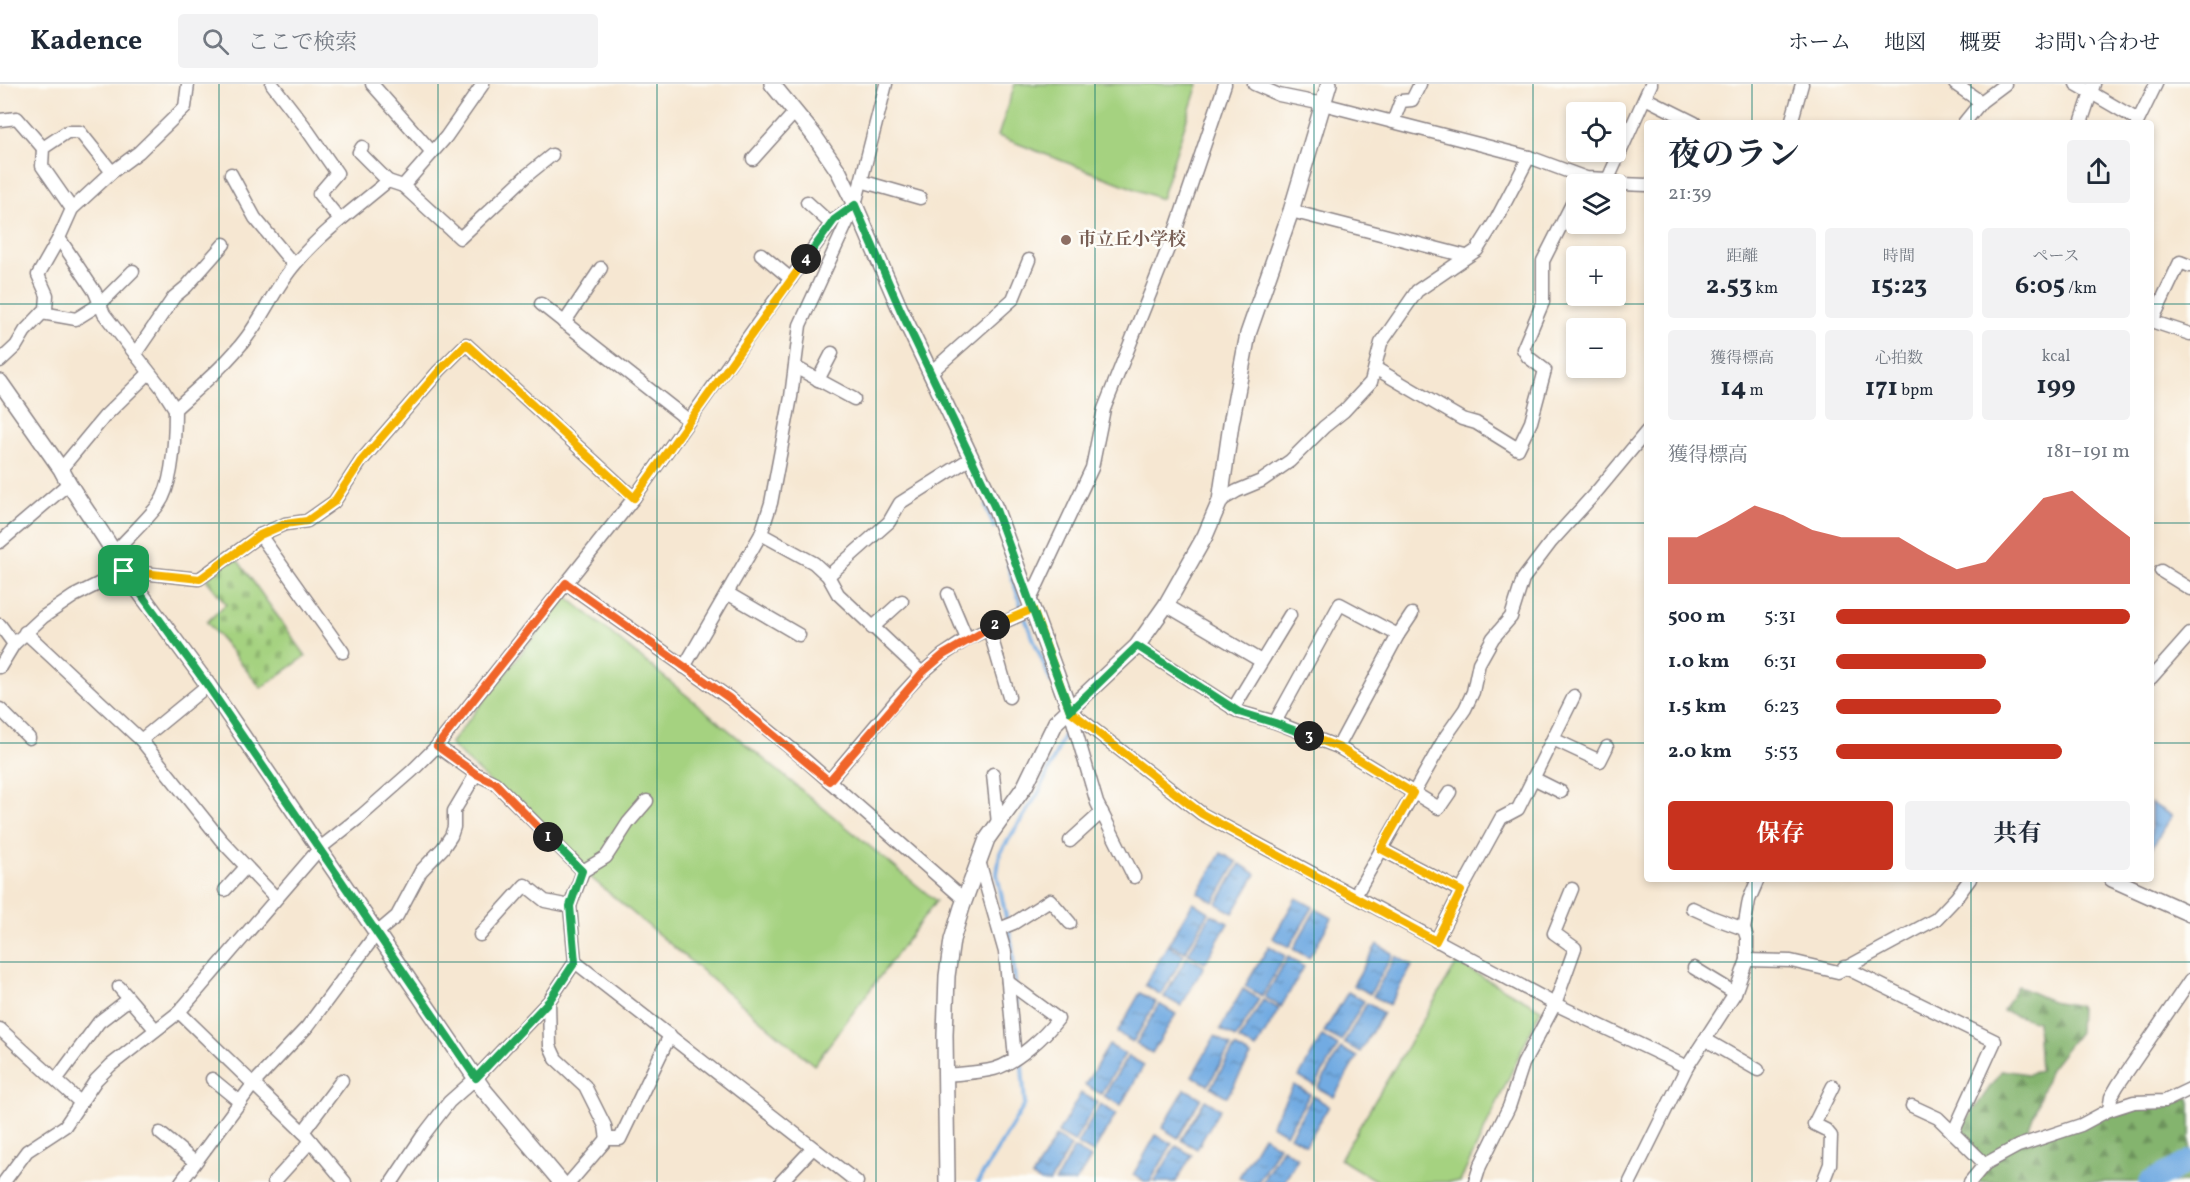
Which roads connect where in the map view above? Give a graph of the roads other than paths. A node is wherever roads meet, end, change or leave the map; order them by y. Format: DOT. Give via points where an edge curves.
graph roads {
  1 [pos="188,84"];
  2 [pos="272,84"];
  3 [pos="372,84"];
  4 [pos="483,84"];
  5 [pos="772,84"];
  6 [pos="886,84"];
  7 [pos="1225,84"];
  8 [pos="1254,84"];
  9 [pos="1329,84"];
  10 [pos="1420,84"];
  11 [pos="1651,84"];
  12 [pos="1955,84"];
  13 [pos="2005,84"];
  14 [pos="2076,84"];
  15 [pos="2156,84"];
  16 [pos="1797,86"];
  17 [pos="2092,89"];
  18 [pos="1645,98"];
  19 [pos="1981,102"];
  20 [pos="1323,104"];
  21 [pos="795,112"];
  22 [pos="0,120"];
  23 [pos="1689,120"];
  24 [pos="1791,120"];
  25 [pos="1966,120"];
  26 [pos="2082,120"];
  27 [pos="2136,120"];
  28 [pos="2138,120"];
  29 [pos="1393,122"];
  30 [pos="362,147"];
  31 [pos="43,148"];
  32 [pos="432,152"];
  33 [pos="552,155"];
  34 [pos="1528,158"];
  35 [pos="753,159"];
  36 [pos="112,172"];
  37 [pos="231,174"];
  38 [pos="1568,174"];
  39 [pos="1610,174"];
  40 [pos="388,181"];
  41 [pos="861,181"];
  42 [pos="1626,184"];
  43 [pos="1644,185"];
  44 [pos="403,186"];
  45 [pos="920,198"];
  46 [pos="807,202"];
  47 [pos="855,205"];
  48 [pos="72,209"];
  49 [pos="1292,211"];
  50 [pos="1566,216"];
  51 [pos="340,220"];
  52 [pos="831,224"];
  53 [pos="59,238"];
  54 [pos="224,244"];
  55 [pos="761,254"];
  56 [pos="1466,256"];
  57 [pos="1029,260"];
  58 [pos="294,265"];
  59 [pos="2190,266"];
  60 [pos="602,268"];
  61 [pos="134,271"];
  62 [pos="790,279"];
  63 [pos="100,304"];
  64 [pos="541,304"];
  65 [pos="42,313"];
  66 [pos="2154,317"];
  67 [pos="2154,322"];
  68 [pos="564,323"];
  69 [pos="2190,334"];
  70 [pos="832,353"];
  71 [pos="135,354"];
  72 [pos="0,361"];
  73 [pos="795,367"];
  74 [pos="1375,368"];
  75 [pos="149,373"];
  76 [pos="930,373"];
  77 [pos="818,380"];
  78 [pos="0,382"];
  79 [pos="854,399"];
  80 [pos="176,409"];
  81 [pos="688,420"];
  82 [pos="1644,437"];
  83 [pos="971,458"];
  84 [pos="61,469"];
  85 [pos="68,484"];
  86 [pos="634,498"];
  87 [pos="1220,501"];
  88 [pos="761,534"];
  89 [pos="260,535"];
  90 [pos="0,542"];
  91 [pos="115,552"];
  92 [pos="124,571"];
  93 [pos="2161,571"];
  94 [pos="828,576"];
  95 [pos="566,583"];
  96 [pos="2190,589"];
  97 [pos="728,593"];
  98 [pos="948,594"];
  99 [pos="902,601"];
  100 [pos="1166,605"];
  101 [pos="1027,608"];
  102 [pos="1412,614"];
  103 [pos="1290,615"];
  104 [pos="0,626"];
  105 [pos="872,628"];
  106 [pos="989,628"];
  107 [pos="25,632"];
  108 [pos="2190,634"];
  109 [pos="800,635"];
  110 [pos="1398,635"];
  111 [pos="967,639"];
  112 [pos="14,644"];
  113 [pos="1137,646"];
  114 [pos="343,652"];
  115 [pos="1261,661"];
  116 [pos="0,667"];
  117 [pos="684,667"];
  118 [pos="922,673"];
  119 [pos="2154,675"];
  120 [pos="208,686"];
  121 [pos="1574,696"];
  122 [pos="1009,697"];
  123 [pos="0,709"];
  124 [pos="1233,709"];
  125 [pos="1065,715"];
  126 [pos="1275,723"];
  127 [pos="29,738"];
  128 [pos="1553,739"];
  129 [pos="141,740"];
  130 [pos="437,746"];
  131 [pos="1338,747"];
  132 [pos="1607,747"];
  133 [pos="476,774"];
  134 [pos="993,774"];
  135 [pos="1533,778"];
  136 [pos="829,781"];
  137 [pos="1450,792"];
  138 [pos="1562,792"];
  139 [pos="1413,793"];
  140 [pos="647,801"];
  141 [pos="1102,812"];
  142 [pos="998,824"];
  143 [pos="1070,841"];
  144 [pos="320,848"];
  145 [pos="1381,849"];
  146 [pos="979,861"];
  147 [pos="246,867"];
  148 [pos="582,871"];
  149 [pos="1134,877"];
  150 [pos="1757,882"];
  151 [pos="1968,882"];
  152 [pos="2119,882"];
  153 [pos="1572,889"];
  154 [pos="225,890"];
  155 [pos="1461,891"];
  156 [pos="1355,896"];
  157 [pos="276,898"];
  158 [pos="965,900"];
  159 [pos="570,906"];
  160 [pos="1692,908"];
  161 [pos="2190,914"];
  162 [pos="1071,923"];
  163 [pos="1000,929"];
  164 [pos="1744,929"];
  165 [pos="377,933"];
  166 [pos="480,935"];
  167 [pos="1436,941"];
  168 [pos="1747,960"];
  169 [pos="575,962"];
  170 [pos="1844,967"];
  171 [pos="1694,968"];
  172 [pos="2190,980"];
  173 [pos="1009,982"];
  174 [pos="119,987"];
  175 [pos="1735,993"];
  176 [pos="129,999"];
  177 [pos="549,1001"];
  178 [pos="1555,1004"];
  179 [pos="179,1011"];
  180 [pos="0,1029"];
  181 [pos="155,1029"];
  182 [pos="670,1035"];
  183 [pos="1706,1040"];
  184 [pos="1019,1055"];
  185 [pos="1687,1067"];
  186 [pos="1758,1070"];
  187 [pos="947,1076"];
  188 [pos="476,1078"];
  189 [pos="212,1079"];
  190 [pos="56,1080"];
  191 [pos="342,1080"];
  192 [pos="254,1083"];
  193 [pos="1833,1086"];
  194 [pos="2190,1089"];
  195 [pos="240,1102"];
  196 [pos="81,1103"];
  197 [pos="1912,1106"];
  198 [pos="2109,1110"];
  199 [pos="160,1133"];
  200 [pos="1953,1133"];
  201 [pos="307,1137"];
  202 [pos="607,1140"];
  203 [pos="813,1148"];
  204 [pos="195,1162"];
  205 [pos="1985,1164"];
  206 [pos="4,1182"];
  207 [pos="181,1182"];
  208 [pos="274,1182"];
  209 [pos="345,1182"];
  210 [pos="392,1182"];
  211 [pos="561,1182"];
  212 [pos="570,1182"];
  213 [pos="781,1182"];
  214 [pos="857,1182"];
  215 [pos="947,1182"];
  216 [pos="1476,1182"];
  217 [pos="1630,1182"];
  218 [pos="1823,1182"];
  219 [pos="1970,1182"];
  1 -- 36 [label="street" via="185,107 139,152"];
  2 -- 51 [label="street" via="338,173 319,194"];
  3 -- 32 [label="street"];
  4 -- 32 [label="street"];
  5 -- 21 [label="street"];
  6 -- 41 [label="street"];
  7 -- 101 [label="street" via="1177,226 1104,409 1092,468"];
  8 -- 20 [label="street" via="1279,95"];
  9 -- 20 [label="street"];
  10 -- 29 [label="street" via="1412,99 1401,100"];
  11 -- 18 [label="street"];
  12 -- 19 [label="street"];
  13 -- 19 [label="street"];
  14 -- 17 [label="street"];
  15 -- 28 [label="street"];
  16 -- 24 [label="street"];
  17 -- 26 [label="street"];
  17 -- 27 [label="street"];
  18 -- 23 [label="street"];
  18 -- 39 [label="street"];
  19 -- 25 [label="street"];
  20 -- 29 [label="street"];
  20 -- 49 [label="street"];
  21 -- 35 [label="street"];
  21 -- 47 [label="street" via="839,172"];
  22 -- 31 [label="street" via="17,118"];
  29 -- 34 [label="street"];
  30 -- 40 [label="street" via="359,152"];
  31 -- 36 [label="street" via="67,132 80,132"];
  31 -- 48 [label="street" via="42,166"];
  32 -- 44 [label="street"];
  33 -- 44 [label="street" via="460,238"];
  34 -- 38 [label="street"];
  34 -- 56 [label="street" via="1496,220 1477,250"];
  36 -- 48 [label="street"];
  37 -- 58 [label="street" via="255,218"];
  40 -- 44 [label="street"];
  40 -- 51 [label="street"];
  41 -- 45 [label="street"];
  41 -- 47 [label="street"];
  42 -- 43 [label="street"];
  46 -- 52 [label="street"];
  47 -- 52 [label="street"];
  47 -- 73 [label="street" via="800,325"];
  47 -- 76 [label="street"];
  48 -- 53 [label="street"];
  49 -- 56 [label="street"];
  49 -- 87 [label="street" via="1248,334"];
  50 -- 74 [label="street" via="1543,261 1543,302 1523,349 1545,370 1531,422 1518,449"];
  51 -- 58 [label="street"];
  52 -- 62 [label="street"];
  53 -- 63 [label="street"];
  53 -- 65 [label="street" via="38,275 47,295"];
  54 -- 71 [label="street" via="174,297"];
  55 -- 62 [label="street"];
  56 -- 74 [label="street" via="1417,291 1381,343"];
  57 -- 76 [label="street" via="1013,299"];
  58 -- 80 [label="street" via="228,361"];
  59 -- 66 [label="street" via="2180,262"];
  60 -- 68 [label="street"];
  61 -- 63 [label="street"];
  62 -- 81 [label="street"];
  63 -- 65 [label="street" via="76,319"];
  63 -- 71 [label="street"];
  64 -- 68 [label="street"];
  65 -- 72 [label="street"];
  67 -- 69 [label="street"];
  68 -- 81 [label="street"];
  70 -- 77 [label="street"];
  71 -- 75 [label="street"];
  73 -- 77 [label="street"];
  73 -- 88 [label="street" via="771,503"];
  74 -- 87 [label="street" via="1371,382 1290,461"];
  75 -- 80 [label="street"];
  75 -- 84 [label="street" via="105,416"];
  76 -- 83 [label="street"];
  77 -- 79 [label="street"];
  78 -- 84 [label="street"];
  80 -- 91 [label="street" via="175,445 160,502"];
  81 -- 86 [label="street"];
  82 -- 139 [label="street" via="1523,579 1511,616 1479,663 1465,709"];
  83 -- 94 [label="street" via="900,503 889,522"];
  83 -- 101 [label="street" via="1000,520"];
  84 -- 85 [label="street"];
  85 -- 90 [label="street"];
  85 -- 91 [label="street"];
  86 -- 89 [label="street" via="466,344 361,461 334,502 307,521 285,524"];
  86 -- 95 [label="street"];
  87 -- 100 [label="street"];
  88 -- 94 [label="street" via="814,563"];
  88 -- 97 [label="street"];
  89 -- 92 [label="street" via="200,579"];
  89 -- 114 [label="street"];
  91 -- 92 [label="street"];
  92 -- 107 [label="street" via="74,596"];
  92 -- 120 [label="street"];
  93 -- 96 [label="street"];
  94 -- 105 [label="street" via="838,594"];
  95 -- 117 [label="street"];
  95 -- 130 [label="street"];
  97 -- 109 [label="street"];
  97 -- 117 [label="street"];
  98 -- 111 [label="street"];
  99 -- 105 [label="street"];
  100 -- 113 [label="street"];
  100 -- 115 [label="street"];
  101 -- 106 [label="street"];
  101 -- 125 [label="street"];
  102 -- 110 [label="street"];
  103 -- 115 [label="street"];
  104 -- 112 [label="street"];
  105 -- 118 [label="street"];
  106 -- 111 [label="street"];
  106 -- 122 [label="street"];
  107 -- 112 [label="street"];
  107 -- 129 [label="street"];
  108 -- 119 [label="street"];
  110 -- 126 [label="street" via="1340,604"];
  110 -- 131 [label="street"];
  111 -- 118 [label="street"];
  112 -- 116 [label="street"];
  113 -- 124 [label="street"];
  113 -- 125 [label="street"];
  115 -- 124 [label="street"];
  117 -- 136 [label="street" via="729,698"];
  118 -- 136 [label="street"];
  120 -- 129 [label="street"];
  120 -- 144 [label="street"];
  121 -- 128 [label="street"];
  123 -- 127 [label="street"];
  124 -- 126 [label="street"];
  125 -- 141 [label="street"];
  125 -- 142 [label="street" via="1025,786"];
  125 -- 156 [label="street" via="1202,814"];
  126 -- 131 [label="street"];
  128 -- 132 [label="street" via="1600,761"];
  128 -- 135 [label="street"];
  129 -- 147 [label="street"];
  130 -- 133 [label="street"];
  130 -- 144 [label="street"];
  131 -- 139 [label="street"];
  133 -- 148 [label="street" via="495,783"];
  133 -- 165 [label="street" via="454,811 451,836 421,871 397,916"];
  134 -- 142 [label="street"];
  135 -- 138 [label="street"];
  135 -- 155 [label="street" via="1518,809 1501,818"];
  136 -- 158 [label="street"];
  137 -- 139 [label="street" via="1439,808"];
  139 -- 145 [label="street"];
  140 -- 148 [label="street" via="606,856"];
  141 -- 143 [label="street"];
  141 -- 149 [label="street"];
  142 -- 146 [label="street"];
  144 -- 157 [label="street"];
  144 -- 165 [label="street"];
  145 -- 155 [label="street"];
  145 -- 156 [label="street"];
  146 -- 158 [label="street"];
  146 -- 163 [label="street"];
  147 -- 154 [label="street"];
  147 -- 157 [label="street"];
  148 -- 159 [label="street"];
  150 -- 164 [label="street"];
  151 -- 170 [label="street" via="1936,919"];
  152 -- 161 [label="street"];
  153 -- 178 [label="street" via="1554,933 1575,948"];
  155 -- 167 [label="street"];
  156 -- 167 [label="street"];
  157 -- 179 [label="street"];
  158 -- 187 [label="street" via="952,940 947,976"];
  159 -- 166 [label="street" via="545,901 525,885"];
  159 -- 169 [label="street"];
  160 -- 164 [label="street"];
  162 -- 163 [label="street" via="1050,900"];
  163 -- 173 [label="street"];
  164 -- 168 [label="street"];
  165 -- 188 [label="street"];
  165 -- 192 [label="street" via="307,1027"];
  167 -- 178 [label="street"];
  168 -- 170 [label="street" via="1791,961 1838,972"];
  168 -- 175 [label="street"];
  169 -- 177 [label="street"];
  169 -- 182 [label="street"];
  170 -- 200 [label="street" via="1995,1041"];
  171 -- 175 [label="street"];
  172 -- 198 [label="street" via="2118,1085"];
  173 -- 184 [label="street"];
  173 -- 184 [label="street" via="1058,1019"];
  174 -- 176 [label="street"];
  175 -- 183 [label="street"];
  176 -- 181 [label="street"];
  176 -- 190 [label="street" via="99,1022"];
  177 -- 188 [label="street"];
  177 -- 202 [label="street" via="550,1046 556,1059 585,1086 605,1125"];
  178 -- 185 [label="street"];
  178 -- 216 [label="street" via="1523,1064"];
  179 -- 181 [label="street"];
  179 -- 192 [label="street"];
  180 -- 190 [label="street"];
  181 -- 196 [label="street" via="96,1080"];
  182 -- 202 [label="street" via="620,1139"];
  182 -- 203 [label="street"];
  183 -- 185 [label="street"];
  183 -- 186 [label="street"];
  184 -- 187 [label="street" via="995,1069"];
  185 -- 217 [label="street"];
  187 -- 215 [label="street"];
  188 -- 210 [label="street" via="450,1102"];
  188 -- 211 [label="street"];
  189 -- 195 [label="street"];
  190 -- 196 [label="street"];
  191 -- 201 [label="street"];
  192 -- 195 [label="street"];
  192 -- 201 [label="street"];
  193 -- 218 [label="street" via="1814,1124 1831,1136 1830,1164"];
  194 -- 198 [label="street" via="2165,1101 2134,1102"];
  195 -- 204 [label="street"];
  196 -- 206 [label="street" via="65,1126 27,1151"];
  197 -- 200 [label="street" via="1938,1118"];
  198 -- 205 [label="street" via="2080,1125 2018,1146"];
  199 -- 204 [label="street"];
  200 -- 205 [label="street"];
  201 -- 208 [label="street"];
  201 -- 209 [label="street"];
  202 -- 212 [label="street"];
  203 -- 213 [label="street"];
  203 -- 214 [label="street"];
  204 -- 207 [label="street"];
  205 -- 219 [label="street"];
}
